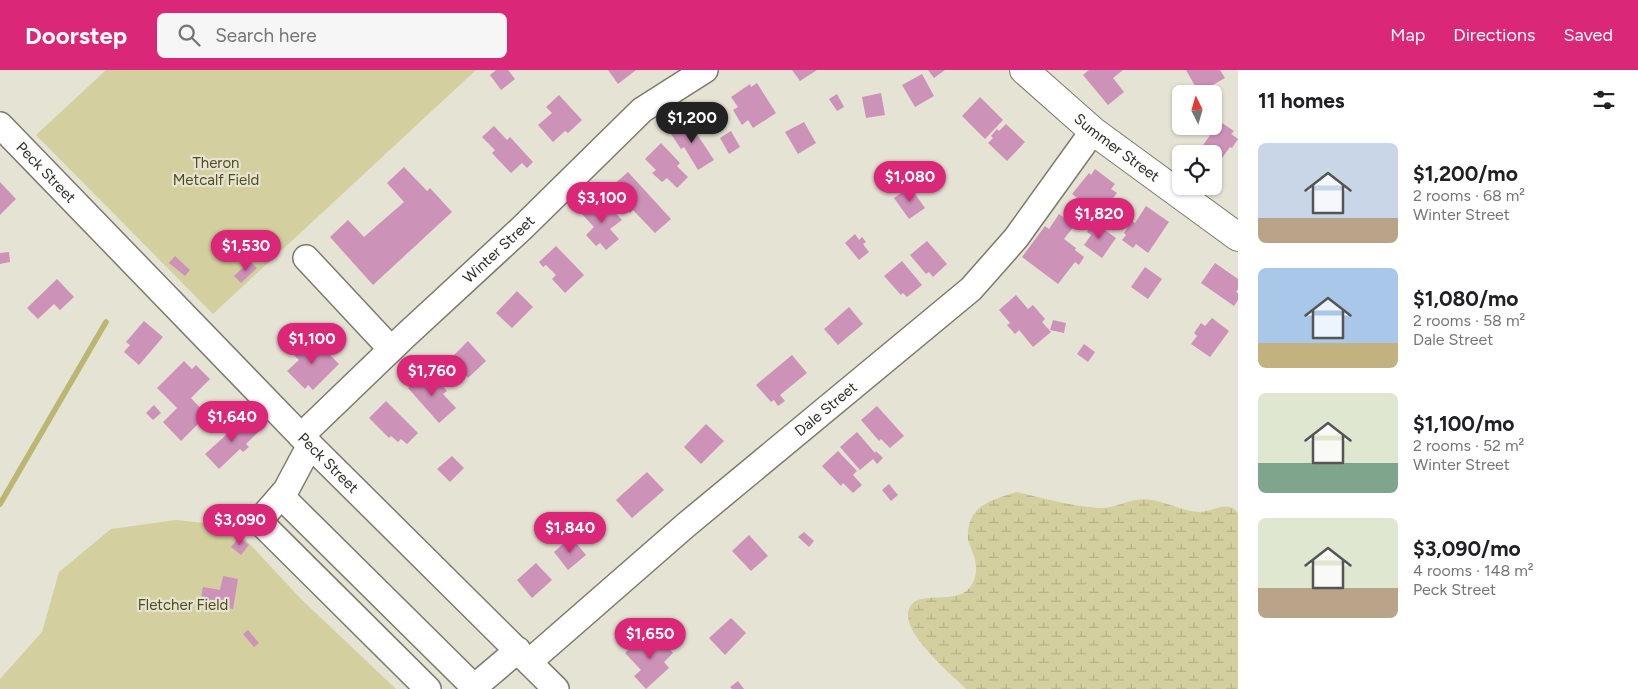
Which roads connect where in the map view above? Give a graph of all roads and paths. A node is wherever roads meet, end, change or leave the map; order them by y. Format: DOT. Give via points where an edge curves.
graph roads {
  1 [pos="705,70"];
  2 [pos="1024,70"];
  3 [pos="0,125"];
  4 [pos="1093,130"];
  5 [pos="1238,237"];
  6 [pos="306,258"];
  7 [pos="391,349"];
  8 [pos="306,441"];
  9 [pos="281,496"];
  10 [pos="524,656"];
  11 [pos="473,688"];
  12 [pos="428,689"];
  13 [pos="556,689"];
  1 -- 7 [label="street, Winter Street" via="642,110 522,228"];
  2 -- 4 [label="main road, Summer Street"];
  3 -- 8 [label="street, Peck Street"];
  4 -- 5 [label="main road, Summer Street"];
  4 -- 10 [label="street, Dale Street" via="1016,238 971,289"];
  6 -- 7 [label="street"];
  7 -- 8 [label="street, Winter Street"];
  8 -- 9 [label="street, Winter Street"];
  8 -- 10 [label="street, Peck Street"];
  9 -- 11 [label="street"];
  9 -- 12 [label="street, Winter Street" via="259,521"];
  10 -- 11 [label="street, Dale Street"];
  10 -- 13 [label="street, Peck Street"];
}
